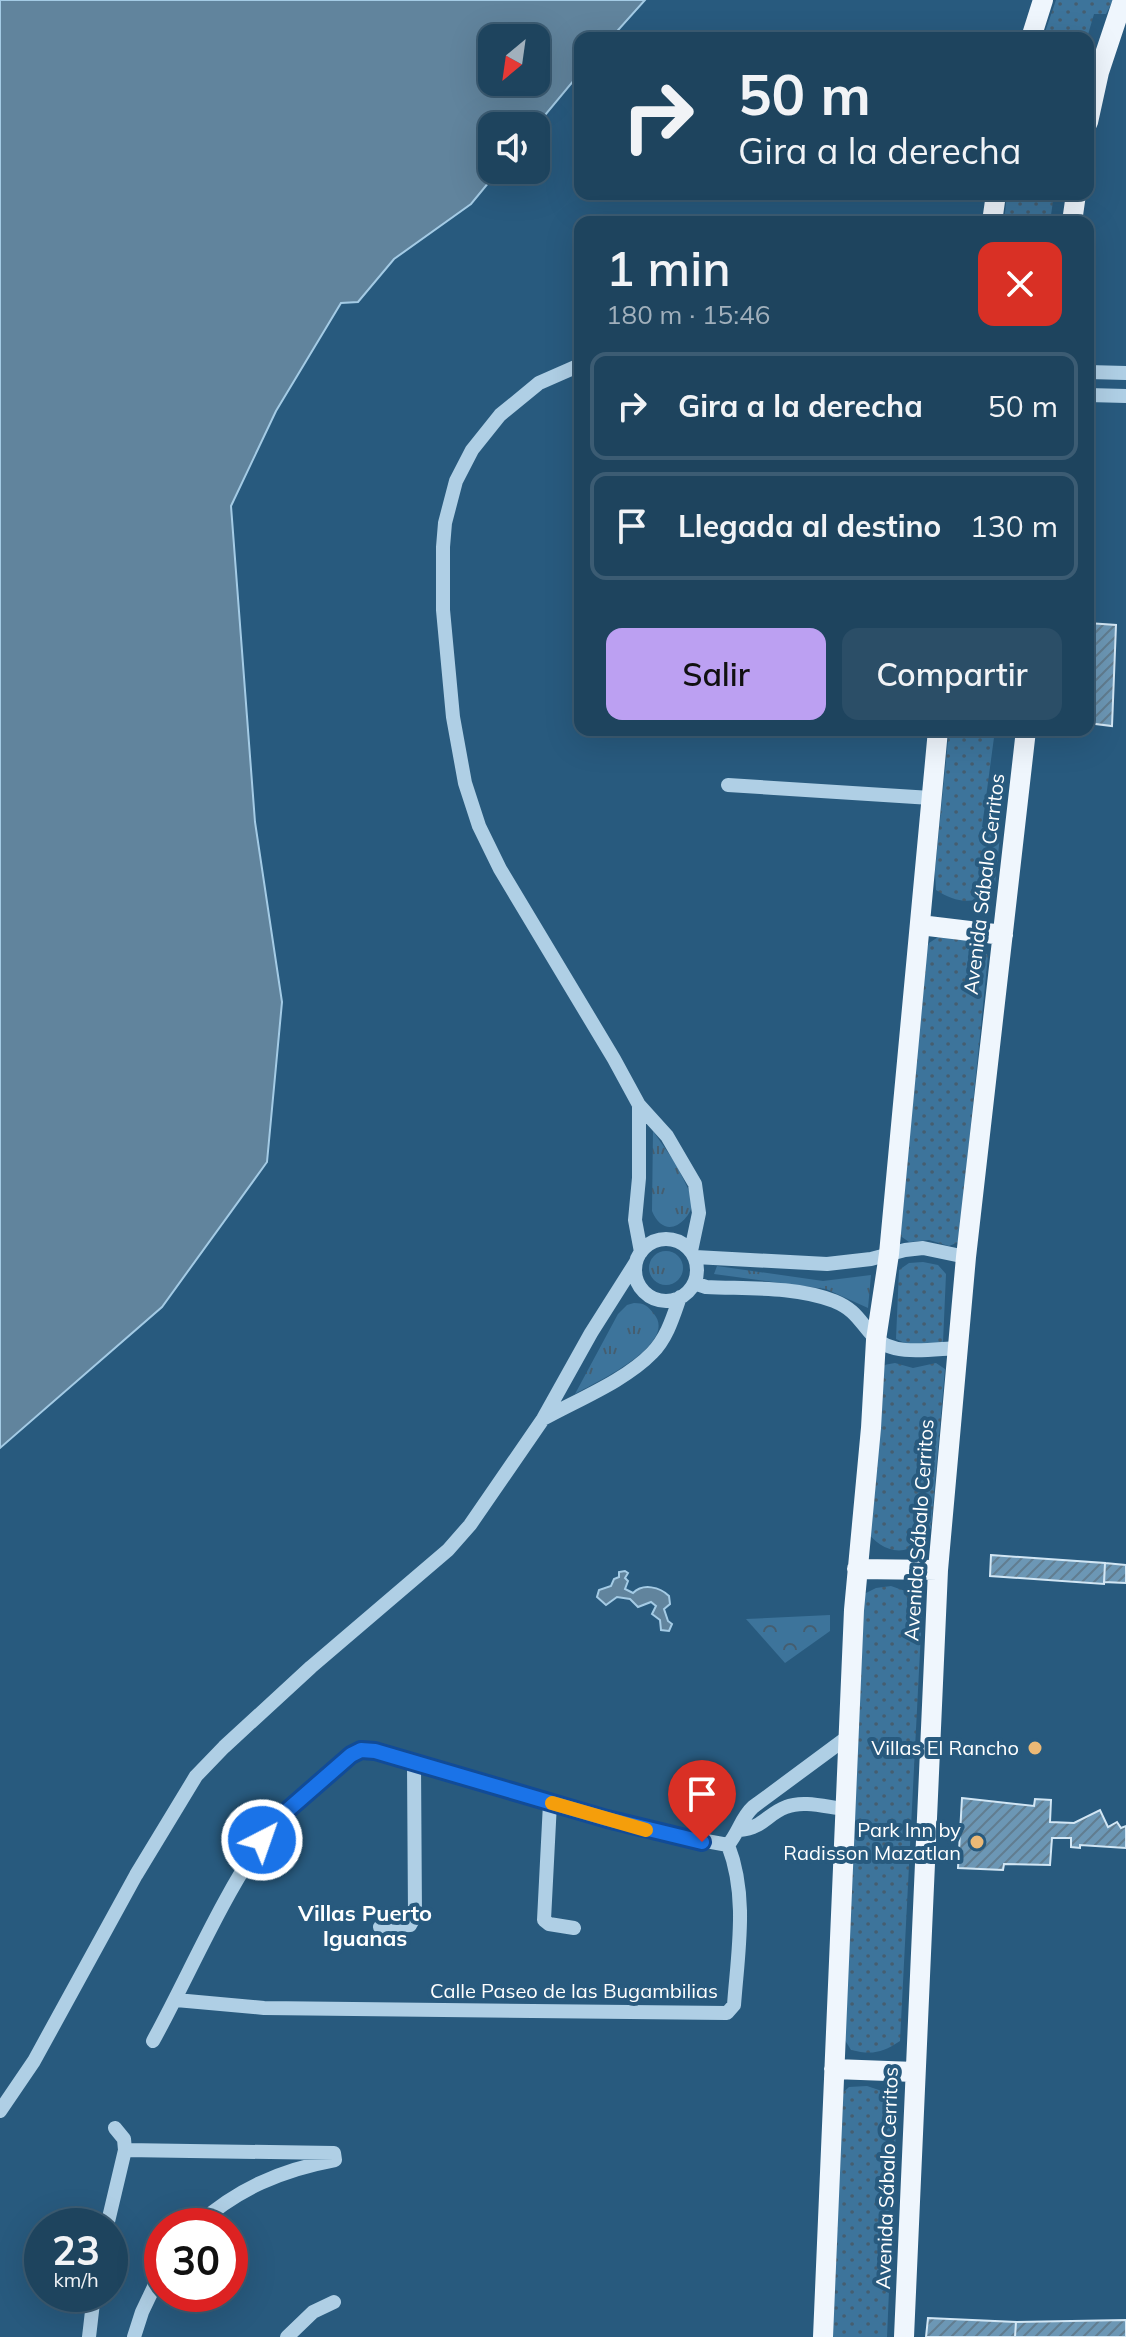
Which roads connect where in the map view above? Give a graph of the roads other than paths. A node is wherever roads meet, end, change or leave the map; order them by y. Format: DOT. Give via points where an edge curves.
graph roads {
  1 [pos="1043,0"];
  2 [pos="1123,0"];
  3 [pos="1033,32"];
  4 [pos="1094,95"];
  5 [pos="574,368"];
  6 [pos="1094,372"];
  7 [pos="1126,373"];
  8 [pos="1094,395"];
  9 [pos="1126,396"];
  10 [pos="937,736"];
  11 [pos="1025,736"];
  12 [pos="728,785"];
  13 [pos="931,798"];
  14 [pos="920,925"];
  15 [pos="1003,935"];
  16 [pos="639,1105"];
  17 [pos="693,1254"];
  18 [pos="889,1254"];
  19 [pos="638,1257"];
  20 [pos="966,1257"];
  21 [pos="694,1283"];
  22 [pos="680,1297"];
  23 [pos="876,1340"];
  24 [pos="957,1348"];
  25 [pos="543,1419"];
  26 [pos="857,1569"];
  27 [pos="938,1570"];
  28 [pos="849,1736"];
  29 [pos="414,1764"];
  30 [pos="776,1789"];
  31 [pos="550,1803"];
  32 [pos="784,1807"];
  33 [pos="844,1809"];
  34 [pos="740,1830"];
  35 [pos="728,1845"];
  36 [pos="380,1927"];
  37 [pos="574,1928"];
  38 [pos="176,2000"];
  39 [pos="153,2041"];
  40 [pos="834,2069"];
  41 [pos="915,2072"];
  42 [pos="0,2111"];
  43 [pos="115,2128"];
  44 [pos="125,2150"];
  45 [pos="111,2208"];
  46 [pos="218,2208"];
  47 [pos="334,2302"];
  48 [pos="144,2308"];
  49 [pos="92,2312"];
  50 [pos="89,2337"];
  51 [pos="134,2337"];
  52 [pos="287,2337"];
  53 [pos="823,2337"];
  54 [pos="904,2337"];
  1 -- 3 [label="main road"];
  2 -- 4 [label="main road"];
  5 -- 16 [label="street" via="520,398 472,450 456,481 445,523 443,610 457,746 479,826"];
  6 -- 7 [label="street"];
  8 -- 9 [label="street"];
  10 -- 13 [label="main road"];
  11 -- 15 [label="main road, Avenida Sábalo Cerritos"];
  12 -- 13 [label="street"];
  13 -- 14 [label="main road"];
  14 -- 15 [label="main road"];
  14 -- 18 [label="main road"];
  15 -- 20 [label="main road, Avenida Sábalo Cerritos"];
  16 -- 17 [label="street" via="667,1136 695,1184 699,1213"];
  16 -- 19 [label="street"];
  17 -- 18 [label="street" via="827,1264"];
  17 -- 19 [label="street" via="667,1239 657,1240"];
  17 -- 21 [label="street"];
  18 -- 20 [label="street" via="923,1248"];
  18 -- 23 [label="main road"];
  19 -- 22 [label="street" via="638,1282 651,1296"];
  19 -- 25 [label="street"];
  20 -- 24 [label="main road, Avenida Sábalo Cerritos"];
  21 -- 22 [label="street"];
  21 -- 23 [label="street" via="816,1295 856,1313"];
  22 -- 25 [label="street" via="653,1352"];
  23 -- 24 [label="street" via="914,1350"];
  23 -- 26 [label="main road"];
  24 -- 27 [label="main road, Avenida Sábalo Cerritos"];
  25 -- 42 [label="street" via="448,1550 311,1667 196,1776 34,2061"];
  26 -- 27 [label="main road"];
  26 -- 28 [label="main road"];
  27 -- 41 [label="main road, Avenida Sábalo Cerritos"];
  28 -- 30 [label="street"];
  28 -- 33 [label="main road"];
  29 -- 31 [label="street"];
  29 -- 36 [label="street" via="415,1916 410,1925"];
  29 -- 38 [label="street" via="361,1750 289,1809 262,1840"];
  30 -- 32 [label="street"];
  30 -- 34 [label="street" via="744,1816"];
  31 -- 35 [label="street" via="646,1830"];
  31 -- 37 [label="street" via="544,1920"];
  32 -- 33 [label="street"];
  32 -- 34 [label="street" via="753,1829"];
  33 -- 40 [label="main road"];
  34 -- 35 [label="street"];
  35 -- 38 [label="street, Calle Paseo de las Bugambilias" via="741,1911 734,2005 727,2013 264,2008"];
  38 -- 39 [label="street"];
  40 -- 41 [label="main road"];
  40 -- 53 [label="main road"];
  41 -- 54 [label="main road, Avenida Sábalo Cerritos"];
  43 -- 44 [label="street"];
  44 -- 45 [label="street"];
  44 -- 46 [label="street" via="334,2153 335,2160 260,2181"];
  47 -- 52 [label="street" via="313,2312"];
  48 -- 51 [label="street"];
  49 -- 50 [label="street"];
}
